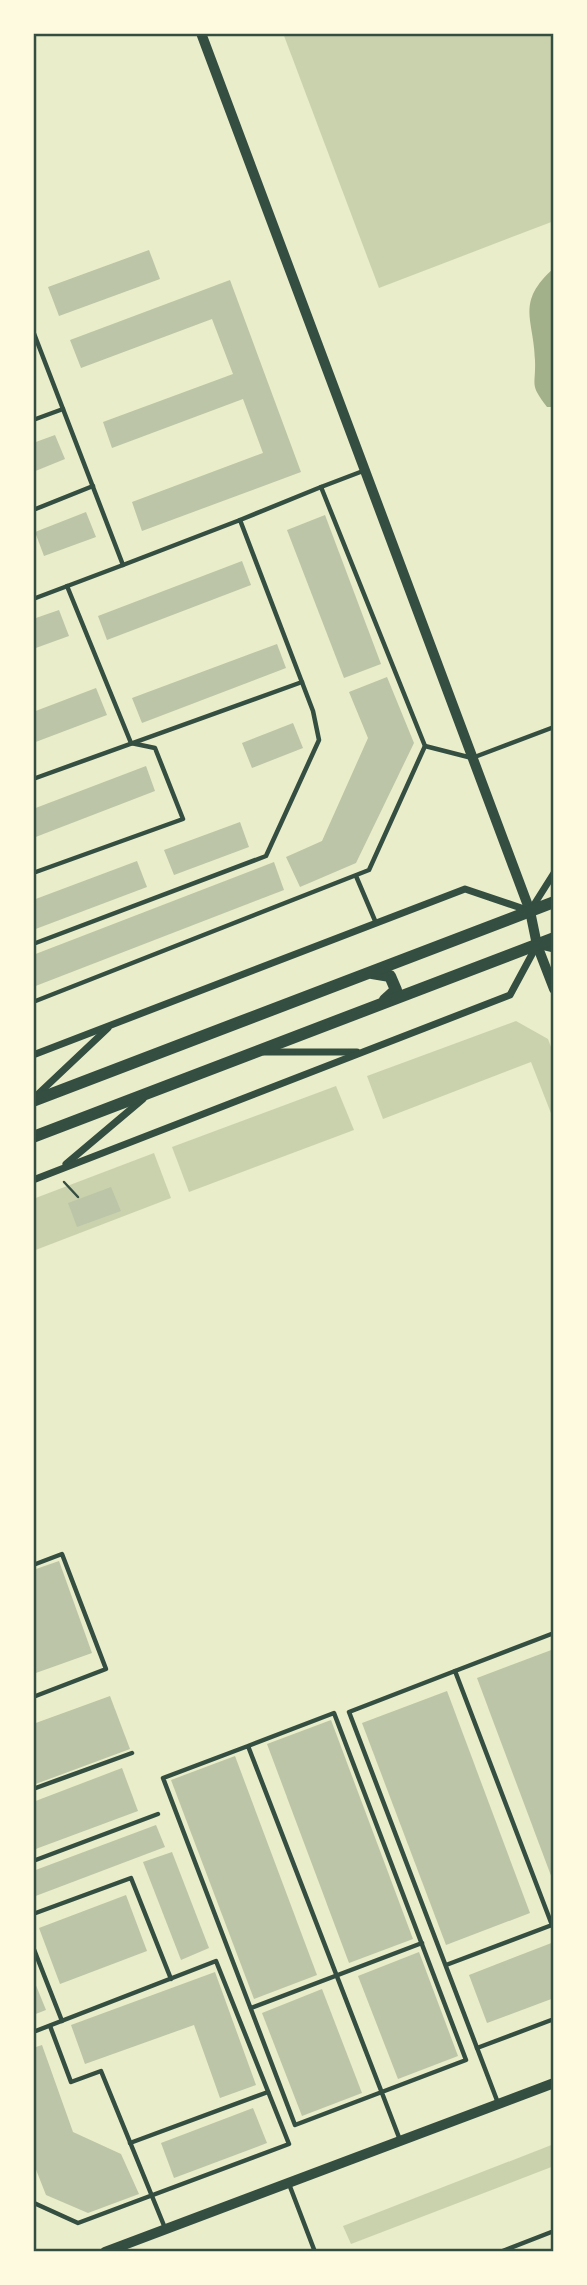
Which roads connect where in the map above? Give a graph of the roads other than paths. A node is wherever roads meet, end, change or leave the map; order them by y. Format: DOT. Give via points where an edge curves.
graph roads {
  1 [pos="201,33"];
  2 [pos="34,335"];
  3 [pos="63,409"];
  4 [pos="33,420"];
  5 [pos="365,471"];
  6 [pos="93,486"];
  7 [pos="321,487"];
  8 [pos="33,510"];
  9 [pos="240,520"];
  10 [pos="123,565"];
  11 [pos="67,586"];
  12 [pos="33,599"];
  13 [pos="302,682"];
  14 [pos="554,727"];
  15 [pos="131,743"];
  16 [pos="425,746"];
  17 [pos="472,758"];
  18 [pos="33,779"];
  19 [pos="33,873"];
  20 [pos="554,873"];
  21 [pos="356,876"];
  22 [pos="554,902"];
  23 [pos="530,911"];
  24 [pos="376,923"];
  25 [pos="554,938"];
  26 [pos="33,944"];
  27 [pos="537,945"];
  28 [pos="554,949"];
  29 [pos="369,973"];
  30 [pos="554,989"];
  31 [pos="33,1002"];
  32 [pos="380,1005"];
  33 [pos="111,1025"];
  34 [pos="257,1052"];
  35 [pos="363,1052"];
  36 [pos="33,1055"];
  37 [pos="151,1092"];
  38 [pos="33,1100"];
  39 [pos="33,1137"];
  40 [pos="58,1170"];
  41 [pos="33,1180"];
  42 [pos="33,1565"];
  43 [pos="554,1633"];
  44 [pos="455,1671"];
  45 [pos="33,1697"];
  46 [pos="248,1746"];
  47 [pos="132,1753"];
  48 [pos="33,1789"];
  49 [pos="158,1814"];
  50 [pos="33,1861"];
  51 [pos="33,1914"];
  52 [pos="553,1925"];
  53 [pos="422,1943"];
  54 [pos="33,1947"];
  55 [pos="446,1965"];
  56 [pos="337,1976"];
  57 [pos="171,1979"];
  58 [pos="251,2008"];
  59 [pos="554,2019"];
  60 [pos="62,2021"];
  61 [pos="50,2026"];
  62 [pos="33,2032"];
  63 [pos="477,2048"];
  64 [pos="554,2083"];
  65 [pos="268,2092"];
  66 [pos="382,2094"];
  67 [pos="499,2104"];
  68 [pos="400,2140"];
  69 [pos="130,2143"];
  70 [pos="288,2183"];
  71 [pos="151,2196"];
  72 [pos="33,2200"];
  73 [pos="165,2229"];
  74 [pos="554,2231"];
  75 [pos="105,2252"];
  76 [pos="315,2252"];
  77 [pos="500,2252"];
  1 -- 5 [label="street"];
  2 -- 3 [label="lane"];
  3 -- 4 [label="lane"];
  3 -- 6 [label="lane"];
  5 -- 7 [label="lane"];
  5 -- 17 [label="street"];
  6 -- 8 [label="lane"];
  6 -- 10 [label="lane"];
  7 -- 9 [label="lane"];
  7 -- 16 [label="lane"];
  9 -- 10 [label="lane"];
  9 -- 13 [label="lane"];
  10 -- 11 [label="lane"];
  11 -- 12 [label="lane"];
  11 -- 15 [label="lane"];
  13 -- 15 [label="lane"];
  13 -- 26 [label="lane" via="319,740 266,856"];
  14 -- 17 [label="lane"];
  15 -- 18 [label="lane"];
  15 -- 19 [label="lane" via="155,748 183,818"];
  16 -- 17 [label="lane"];
  16 -- 21 [label="lane" via="369,870"];
  17 -- 23 [label="street"];
  20 -- 23 [label="street"];
  21 -- 24 [label="lane"];
  21 -- 31 [label="lane"];
  22 -- 23 [label="main road"];
  23 -- 24 [label="street" via="465,889"];
  23 -- 27 [label="street"];
  23 -- 29 [label="main road"];
  24 -- 33 [label="street"];
  25 -- 27 [label="main road"];
  27 -- 28 [label="street"];
  27 -- 30 [label="street"];
  27 -- 32 [label="main road"];
  27 -- 35 [label="street" via="510,995"];
  29 -- 32 [label="main road" via="390,976 396,990"];
  29 -- 38 [label="main road"];
  32 -- 34 [label="main road"];
  33 -- 36 [label="street"];
  33 -- 38 [label="street"];
  34 -- 35 [label="street"];
  34 -- 37 [label="main road"];
  35 -- 40 [label="street"];
  37 -- 39 [label="main road"];
  37 -- 40 [label="street"];
  40 -- 41 [label="street"];
  42 -- 45 [label="lane" via="62,1554 106,1669"];
  43 -- 44 [label="lane"];
  44 -- 52 [label="lane"];
  44 -- 55 [label="lane" via="349,1712"];
  46 -- 53 [label="lane" via="334,1713"];
  46 -- 56 [label="lane"];
  46 -- 58 [label="lane" via="163,1778"];
  47 -- 48 [label="lane"];
  49 -- 50 [label="lane"];
  51 -- 57 [label="lane" via="131,1878"];
  52 -- 55 [label="lane"];
  53 -- 56 [label="lane"];
  53 -- 66 [label="lane" via="466,2060"];
  54 -- 60 [label="lane"];
  55 -- 63 [label="lane"];
  56 -- 58 [label="lane"];
  56 -- 66 [label="lane"];
  57 -- 60 [label="lane"];
  57 -- 65 [label="lane" via="216,1961"];
  58 -- 66 [label="lane" via="295,2125"];
  59 -- 63 [label="lane"];
  60 -- 61 [label="lane"];
  61 -- 62 [label="lane"];
  61 -- 69 [label="lane" via="71,2082 101,2071"];
  63 -- 67 [label="lane"];
  64 -- 67 [label="street"];
  65 -- 69 [label="lane"];
  65 -- 71 [label="lane" via="289,2144"];
  66 -- 68 [label="lane"];
  67 -- 68 [label="street"];
  68 -- 70 [label="street"];
  69 -- 71 [label="lane"];
  70 -- 73 [label="street"];
  70 -- 76 [label="lane"];
  71 -- 72 [label="lane" via="78,2223"];
  71 -- 73 [label="lane"];
  73 -- 75 [label="street"];
  74 -- 77 [label="lane"];
}
